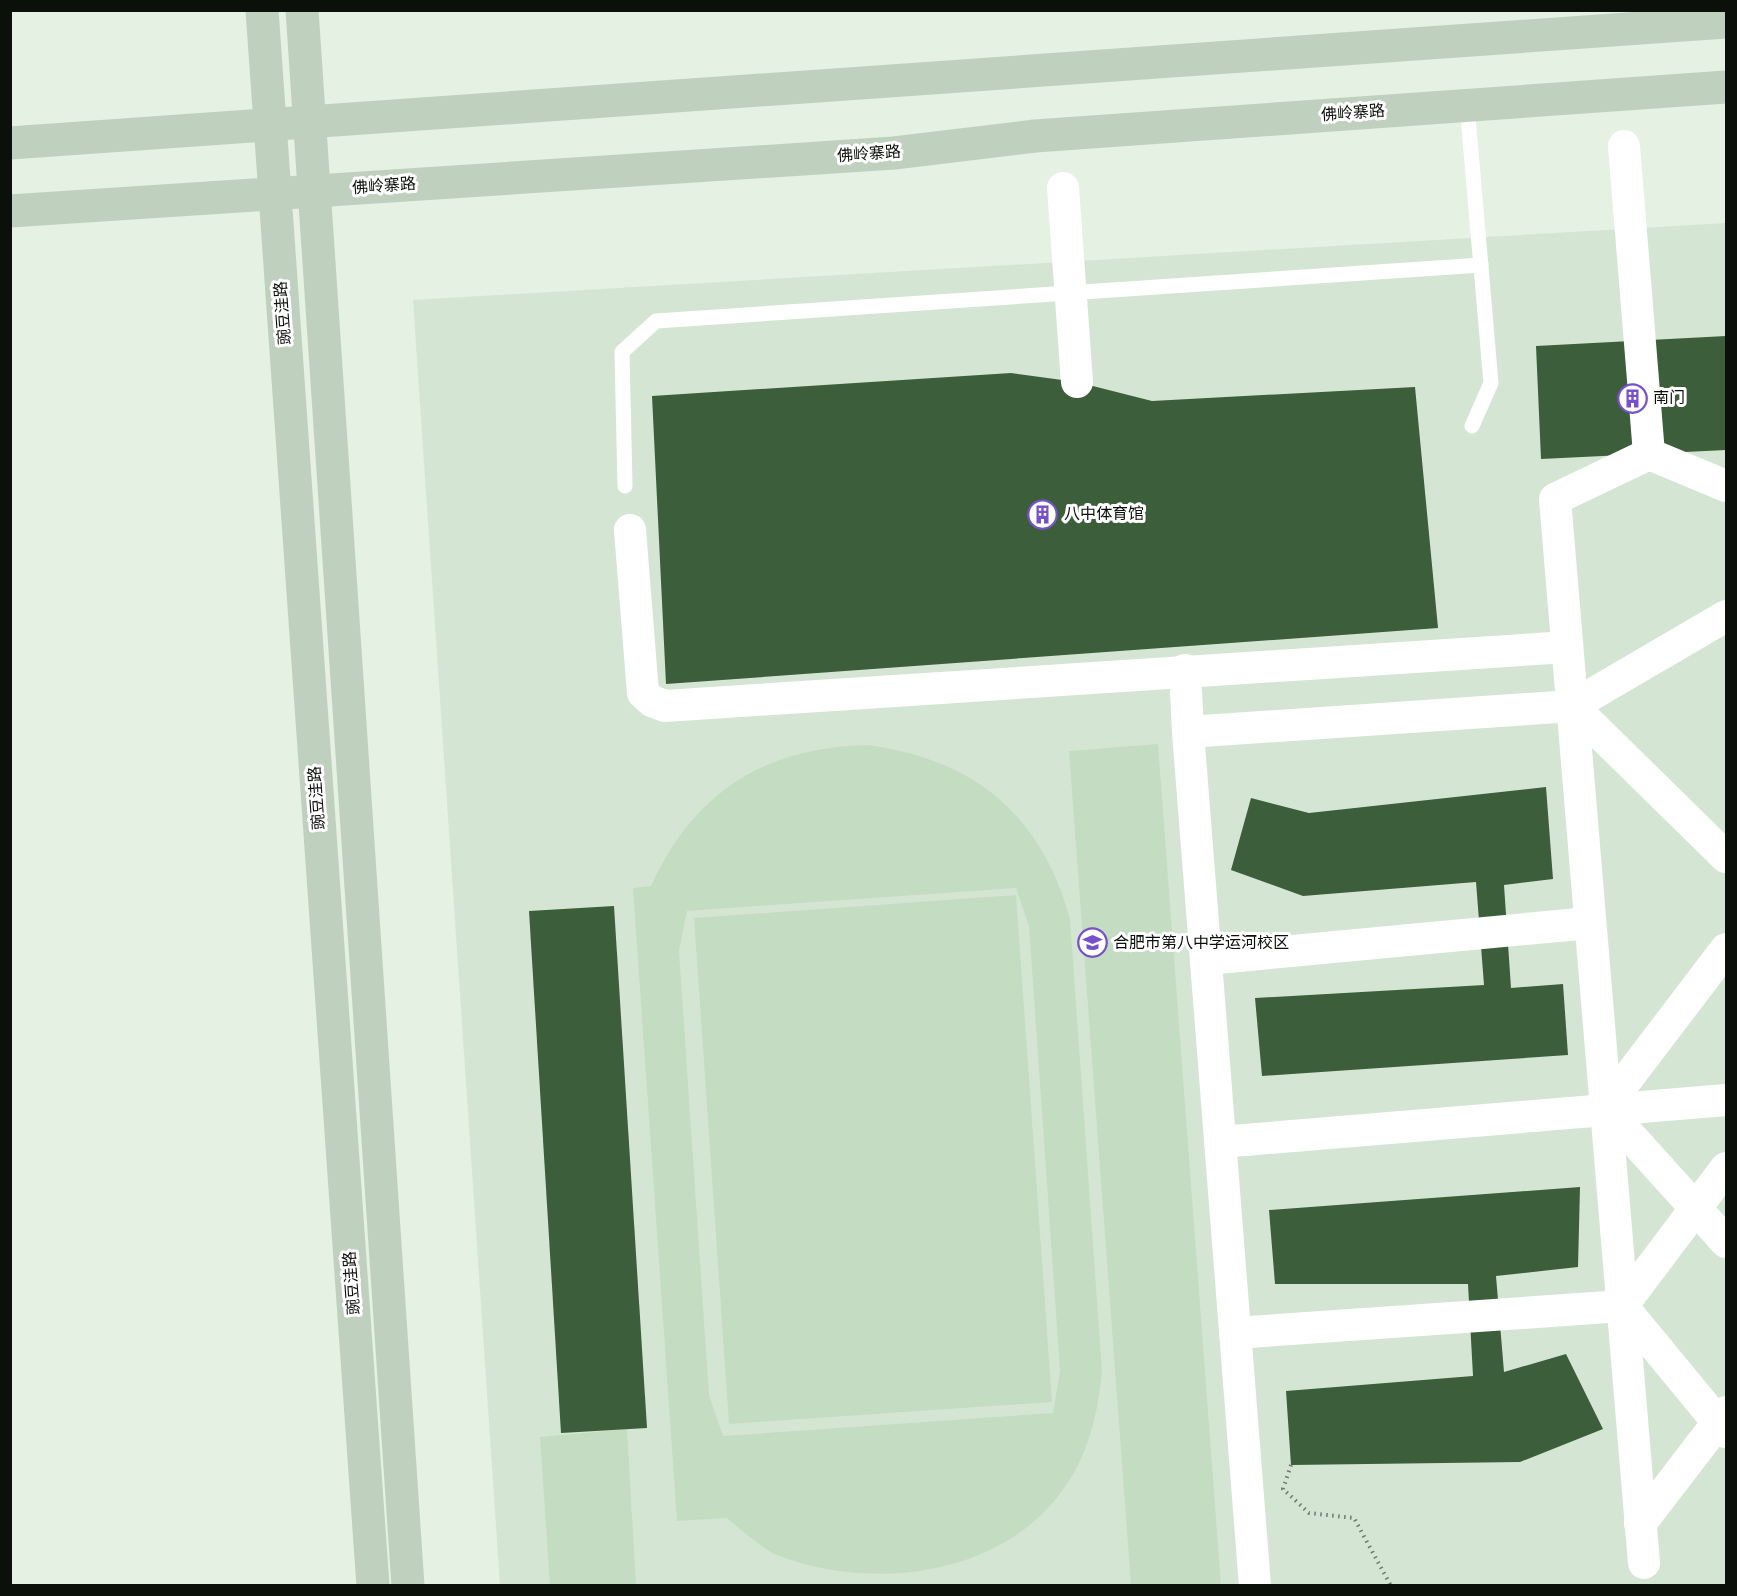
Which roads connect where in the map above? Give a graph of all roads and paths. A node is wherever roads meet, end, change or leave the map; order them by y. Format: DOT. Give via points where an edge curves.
graph roads {
  1 [pos="262,10"];
  2 [pos="302,10"];
  3 [pos="1726,22"];
  4 [pos="1726,87"];
  5 [pos="1467,105"];
  6 [pos="310,122"];
  7 [pos="270,125"];
  8 [pos="10,143"];
  9 [pos="1624,146"];
  10 [pos="1063,188"];
  11 [pos="315,191"];
  12 [pos="275,194"];
  13 [pos="10,211"];
  14 [pos="1481,265"];
  15 [pos="1070,293"];
  16 [pos="1077,382"];
  17 [pos="1472,426"];
  18 [pos="1649,453"];
  19 [pos="625,486"];
  20 [pos="1726,486"];
  21 [pos="630,530"];
  22 [pos="1726,616"];
  23 [pos="1567,647"];
  24 [pos="1185,670"];
  25 [pos="1572,706"];
  26 [pos="1188,732"];
  27 [pos="1726,857"];
  28 [pos="1590,923"];
  29 [pos="1726,949"];
  30 [pos="1206,959"];
  31 [pos="1726,1100"];
  32 [pos="1605,1108"];
  33 [pos="1220,1142"];
  34 [pos="1726,1168"];
  35 [pos="1696,1208"];
  36 [pos="1726,1242"];
  37 [pos="1622,1306"];
  38 [pos="1235,1333"];
  39 [pos="1724,1422"];
  40 [pos="1291,1465"];
  41 [pos="1640,1524"];
  42 [pos="1644,1563"];
  43 [pos="373,1586"];
  44 [pos="408,1586"];
  45 [pos="1255,1586"];
  46 [pos="1391,1586"];
  1 -- 7 [label="main road, 豌豆洼路"];
  2 -- 6 [label="main road"];
  3 -- 6 [label="main road"];
  4 -- 5 [label="main road, 佛岭寨路"];
  5 -- 11 [label="main road, 佛岭寨路" via="1035,136 894,153"];
  5 -- 14 [label="lane"];
  6 -- 7 [label="main road"];
  6 -- 11 [label="main road"];
  7 -- 8 [label="main road"];
  7 -- 12 [label="main road, 豌豆洼路"];
  9 -- 18 [label="street"];
  10 -- 15 [label="street"];
  11 -- 12 [label="main road, 佛岭寨路"];
  11 -- 44 [label="main road"];
  12 -- 13 [label="main road, 佛岭寨路"];
  12 -- 43 [label="main road, 豌豆洼路"];
  14 -- 15 [label="lane"];
  14 -- 17 [label="lane" via="1491,383"];
  15 -- 16 [label="street"];
  15 -- 19 [label="lane" via="656,321 622,352"];
  18 -- 20 [label="street"];
  18 -- 23 [label="street" via="1555,499"];
  21 -- 24 [label="street" via="643,693 661,705 693,706"];
  22 -- 25 [label="street"];
  23 -- 24 [label="street"];
  23 -- 25 [label="street"];
  24 -- 26 [label="street"];
  25 -- 26 [label="street"];
  25 -- 27 [label="street"];
  25 -- 28 [label="street"];
  26 -- 30 [label="street"];
  28 -- 30 [label="street"];
  28 -- 32 [label="street"];
  29 -- 32 [label="street"];
  30 -- 33 [label="street"];
  31 -- 32 [label="street"];
  32 -- 33 [label="street"];
  32 -- 35 [label="street"];
  32 -- 37 [label="street"];
  33 -- 38 [label="street"];
  34 -- 35 [label="street"];
  35 -- 36 [label="street"];
  35 -- 37 [label="street"];
  37 -- 38 [label="street"];
  37 -- 39 [label="street"];
  37 -- 41 [label="street"];
  38 -- 45 [label="street"];
  39 -- 41 [label="street"];
  40 -- 46 [label="path" via="1282,1489 1309,1513 1354,1518"];
  41 -- 42 [label="street"];
}
